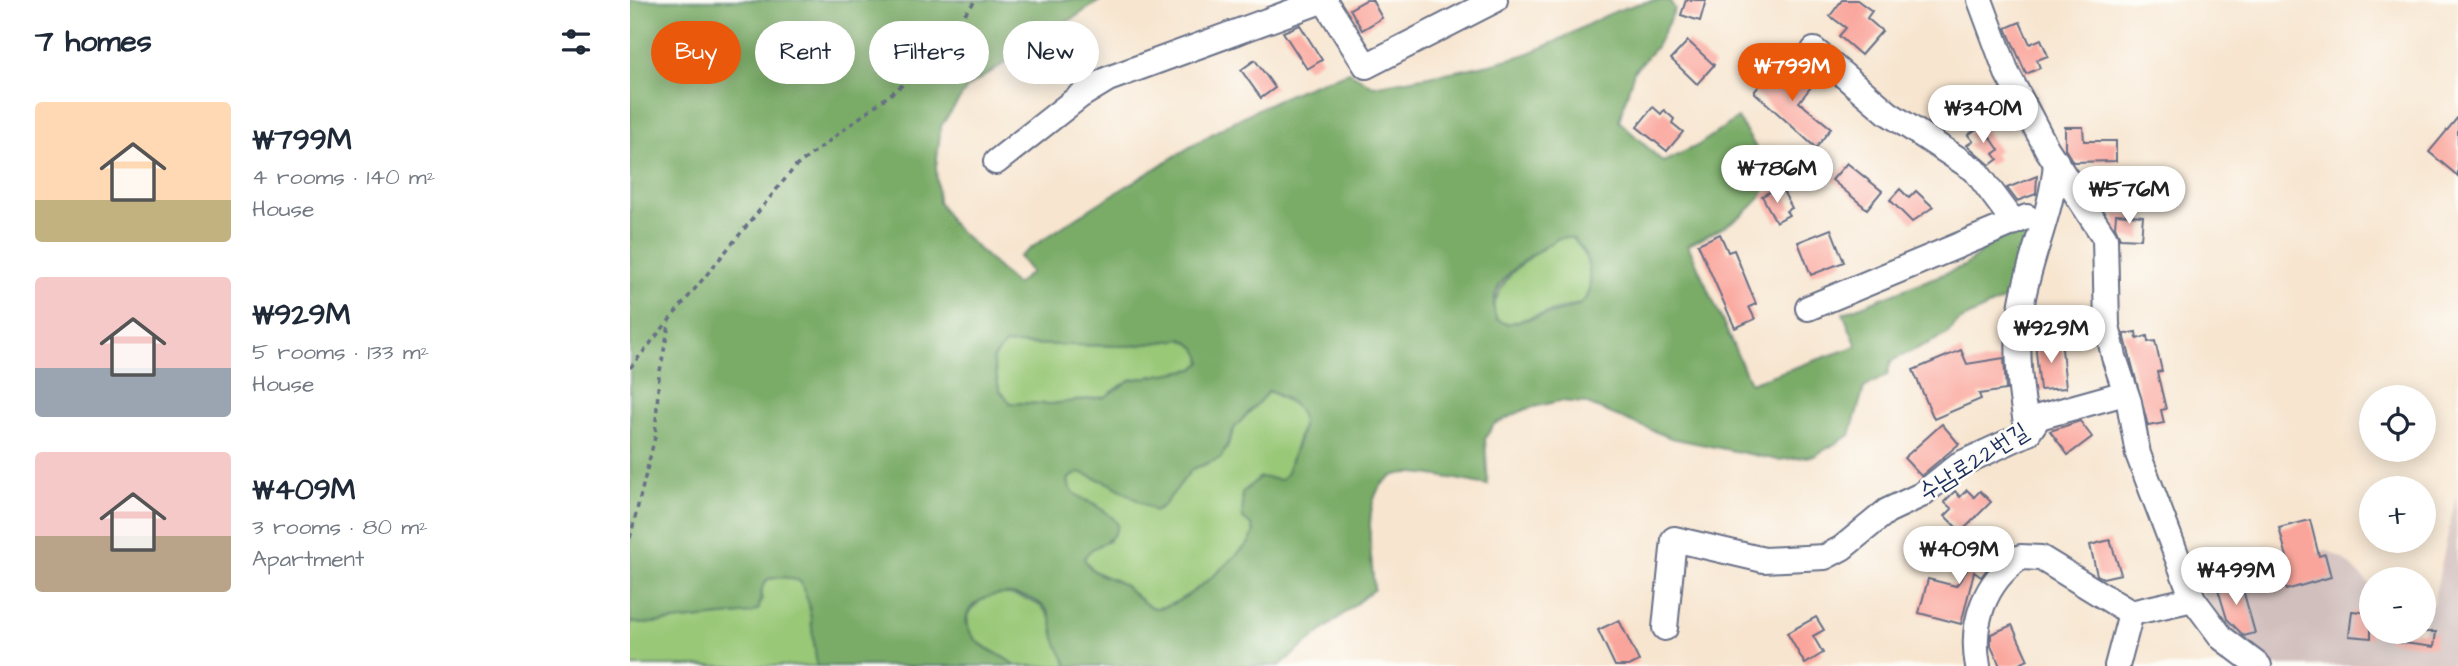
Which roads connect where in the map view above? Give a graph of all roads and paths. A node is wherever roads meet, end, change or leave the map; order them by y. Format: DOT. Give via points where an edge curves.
graph roads {
  1 [pos="975,0"];
  2 [pos="1324,0"];
  3 [pos="1495,0"];
  4 [pos="1980,0"];
  5 [pos="1814,50"];
  6 [pos="2056,161"];
  7 [pos="996,162"];
  8 [pos="2048,211"];
  9 [pos="2013,221"];
  10 [pos="1808,308"];
  11 [pos="670,323"];
  12 [pos="630,368"];
  13 [pos="2125,393"];
  14 [pos="2028,433"];
  15 [pos="630,538"];
  16 [pos="2193,599"];
  17 [pos="2131,613"];
  18 [pos="1665,628"];
  19 [pos="1979,666"];
  20 [pos="2117,666"];
  21 [pos="2259,666"];
  1 -- 11 [label="path" via="914,77 796,167"];
  2 -- 3 [label="lane" via="1366,66"];
  2 -- 7 [label="lane" via="1108,79"];
  4 -- 6 [label="lane" via="2007,73"];
  5 -- 9 [label="lane" via="1888,113 1966,163 1986,182"];
  6 -- 8 [label="lane"];
  6 -- 13 [label="lane" via="2105,238 2108,325"];
  8 -- 9 [label="lane"];
  8 -- 14 [label="lane" via="2021,308 2018,378"];
  9 -- 10 [label="lane"];
  11 -- 12 [label="path"];
  11 -- 15 [label="path" via="659,376 655,437"];
  13 -- 14 [label="lane, 수남로22번길" via="2039,417"];
  13 -- 16 [label="lane" via="2138,454"];
  14 -- 18 [label="lane, 수남로22번길" via="1958,465 1921,495 1887,511 1825,557 1764,560 1674,538"];
  16 -- 17 [label="lane"];
  16 -- 21 [label="lane" via="2222,638"];
  17 -- 19 [label="lane" via="2041,558 2021,556 1994,584 1977,616"];
  17 -- 20 [label="lane"];
}
